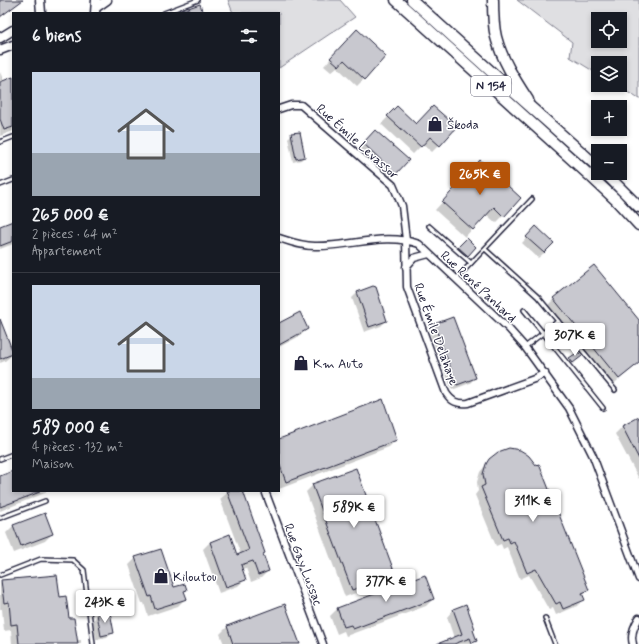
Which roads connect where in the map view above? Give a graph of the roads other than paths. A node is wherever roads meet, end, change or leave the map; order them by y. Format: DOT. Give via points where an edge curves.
graph roads {
  1 [pos="40,0"];
  2 [pos="107,0"];
  3 [pos="198,0"];
  4 [pos="396,0"];
  5 [pos="412,0"];
  6 [pos="493,0"];
  7 [pos="96,7"];
  8 [pos="39,12"];
  9 [pos="167,12"];
  10 [pos="12,31"];
  11 [pos="0,38"];
  12 [pos="12,45"];
  13 [pos="0,50"];
  14 [pos="280,109"];
  15 [pos="535,110"];
  16 [pos="12,137"];
  17 [pos="0,142"];
  18 [pos="591,161"];
  19 [pos="12,180"];
  20 [pos="612,180"];
  21 [pos="0,184"];
  22 [pos="532,199"];
  23 [pos="639,208"];
  24 [pos="639,225"];
  25 [pos="429,226"];
  26 [pos="280,238"];
  27 [pos="406,240"];
  28 [pos="485,249"];
  29 [pos="428,254"];
  30 [pos="471,264"];
  31 [pos="406,268"];
  32 [pos="456,279"];
  33 [pos="524,310"];
  34 [pos="558,321"];
  35 [pos="543,333"];
  36 [pos="525,346"];
  37 [pos="545,373"];
  38 [pos="616,390"];
  39 [pos="602,408"];
  40 [pos="12,454"];
  41 [pos="0,459"];
  42 [pos="265,492"];
  43 [pos="45,501"];
  44 [pos="0,518"];
  45 [pos="0,575"];
  46 [pos="639,579"];
  47 [pos="545,618"];
  48 [pos="639,618"];
  49 [pos="631,643"];
  50 [pos="93,644"];
  51 [pos="323,644"];
  52 [pos="555,644"];
  1 -- 8 [label="main road"];
  2 -- 7 [label="main road"];
  3 -- 9 [label="lane"];
  4 -- 24 [label="highway, N 154" via="587,173"];
  5 -- 15 [label="highway, N 154"];
  6 -- 15 [label="highway" via="493,21 502,53 510,72"];
  10 -- 11 [label="main road"];
  12 -- 13 [label="main road"];
  14 -- 27 [label="street, Rue Émile Levassor" via="301,105 393,185 402,206"];
  15 -- 18 [label="highway, N 154"];
  16 -- 17 [label="lane"];
  19 -- 21 [label="lane"];
  20 -- 23 [label="highway"];
  22 -- 28 [label="lane"];
  25 -- 30 [label="lane"];
  26 -- 27 [label="street, Rue René Panhard" via="296,244 315,246 383,239"];
  27 -- 29 [label="street, Rue René Panhard" via="419,244"];
  27 -- 31 [label="street, Rue Émile Delahaye"];
  28 -- 30 [label="lane"];
  28 -- 34 [label="lane" via="538,297"];
  29 -- 31 [label="street, Rue Émile Delahaye" via="414,258"];
  29 -- 32 [label="street, Rue René Panhard"];
  30 -- 32 [label="lane"];
  31 -- 37 [label="street, Rue Émile Delahaye" via="407,287 446,393 451,400 459,404 468,403"];
  32 -- 36 [label="street, Rue René Panhard"];
  33 -- 35 [label="lane"];
  34 -- 35 [label="lane"];
  34 -- 38 [label="lane"];
  35 -- 36 [label="lane"];
  35 -- 39 [label="lane"];
  36 -- 37 [label="street, Rue René Panhard"];
  37 -- 46 [label="street, Rue René Panhard" via="569,408 593,456"];
  40 -- 41 [label="lane"];
  42 -- 51 [label="street, Rue Gay Lussac"];
  43 -- 44 [label="lane"];
  45 -- 50 [label="lane" via="41,559 73,560 84,570"];
  47 -- 52 [label="lane"];
  48 -- 49 [label="street" via="634,627"];
}
